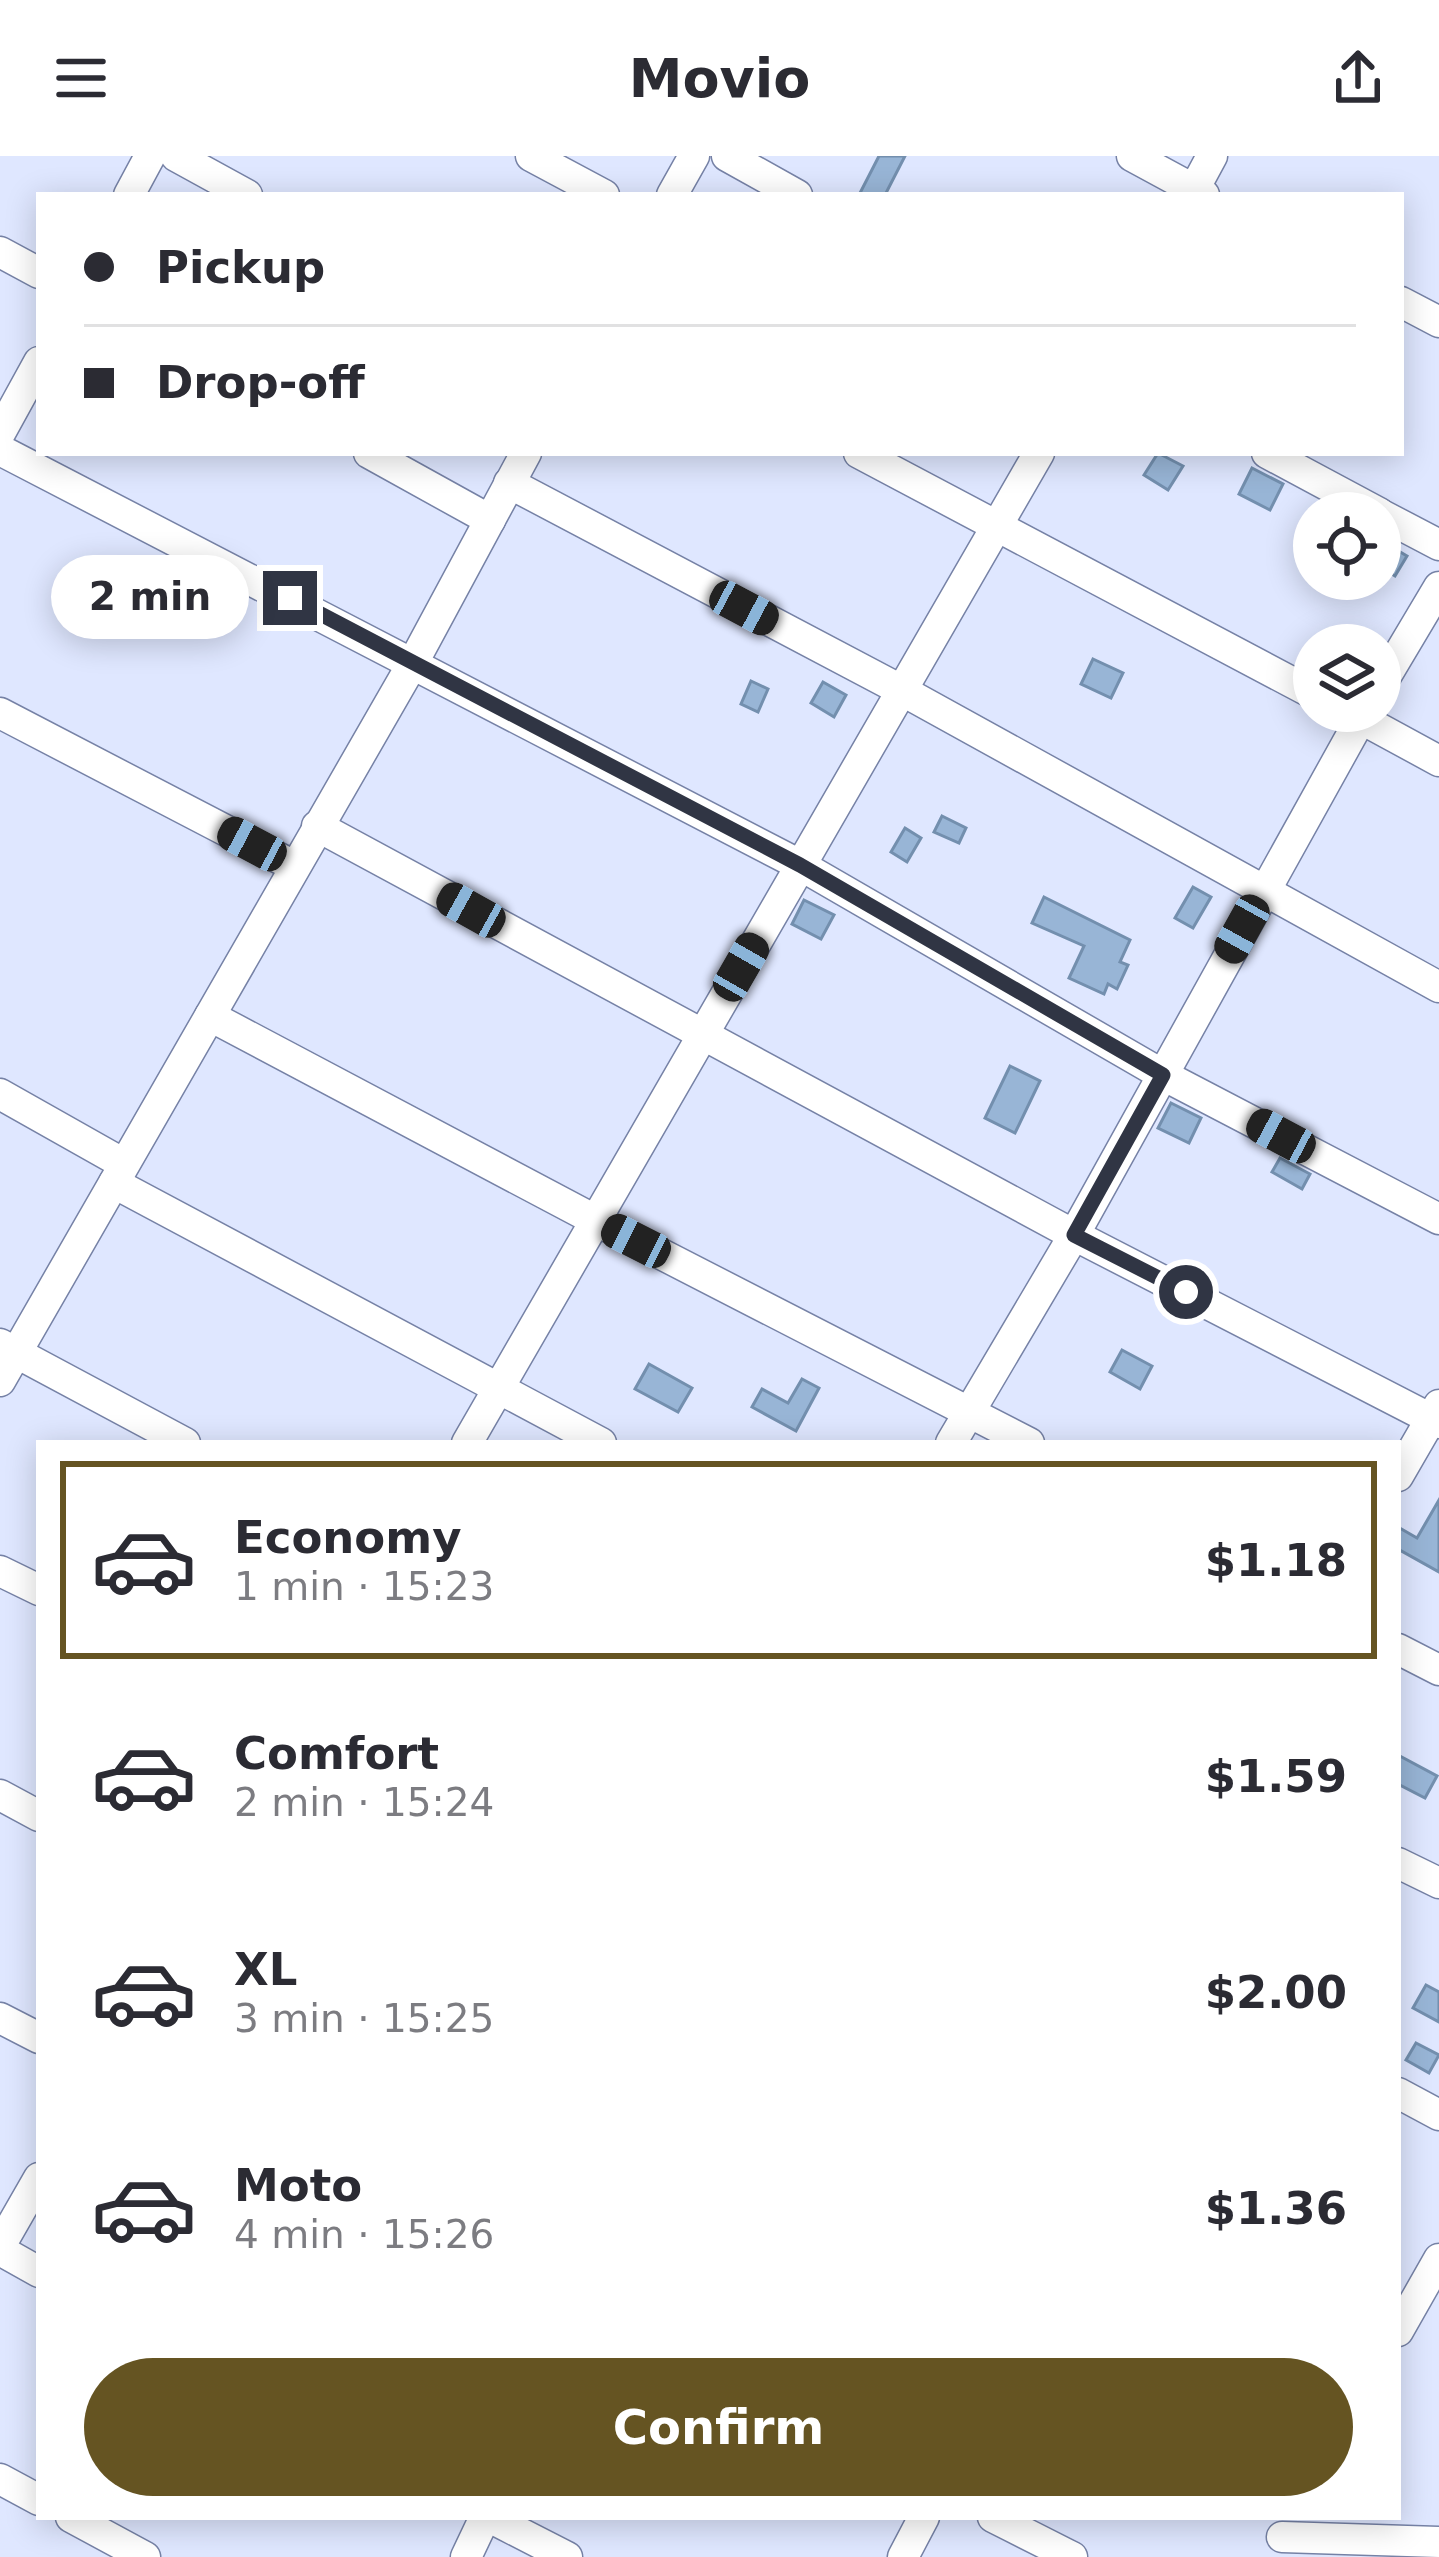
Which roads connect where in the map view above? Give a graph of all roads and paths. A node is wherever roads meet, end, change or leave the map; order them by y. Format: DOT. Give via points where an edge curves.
graph roads {
  1 [pos="150,156"];
  2 [pos="176,156"];
  3 [pos="531,156"];
  4 [pos="694,156"];
  5 [pos="727,156"];
  6 [pos="1132,156"];
  7 [pos="1213,156"];
  8 [pos="131,192"];
  9 [pos="242,192"];
  10 [pos="598,192"];
  11 [pos="674,192"];
  12 [pos="792,192"];
  13 [pos="1194,192"];
  14 [pos="1196,192"];
  15 [pos="0,252"];
  16 [pos="36,270"];
  17 [pos="1404,304"];
  18 [pos="1439,322"];
  19 [pos="36,367"];
  20 [pos="0,433"];
  21 [pos="0,450"];
  22 [pos="374,456"];
  23 [pos="524,456"];
  24 [pos="865,456"];
  25 [pos="1037,456"];
  26 [pos="1273,456"];
  27 [pos="509,483"];
  28 [pos="1340,492"];
  29 [pos="490,520"];
  30 [pos="1401,525"];
  31 [pos="997,526"];
  32 [pos="1439,545"];
  33 [pos="1439,587"];
  34 [pos="1401,651"];
  35 [pos="414,661"];
  36 [pos="1293,683"];
  37 [pos="901,690"];
  38 [pos="0,713"];
  39 [pos="1348,732"];
  40 [pos="1389,732"];
  41 [pos="1439,761"];
  42 [pos="317,826"];
  43 [pos="800,865"];
  44 [pos="294,866"];
  45 [pos="1262,892"];
  46 [pos="1439,987"];
  47 [pos="210,1016"];
  48 [pos="702,1036"];
  49 [pos="1163,1075"];
  50 [pos="0,1094"];
  51 [pos="119,1173"];
  52 [pos="1439,1219"];
  53 [pos="595,1220"];
  54 [pos="1074,1235"];
  55 [pos="8,1348"];
  56 [pos="0,1381"];
  57 [pos="497,1388"];
  58 [pos="970,1410"];
  59 [pos="1436,1416"];
  60 [pos="179,1440"];
  61 [pos="469,1440"];
  62 [pos="595,1440"];
  63 [pos="953,1440"];
  64 [pos="1024,1440"];
  65 [pos="1401,1471"];
  66 [pos="0,1571"];
  67 [pos="36,1589"];
  68 [pos="1401,1651"];
  69 [pos="1439,1670"];
  70 [pos="0,1795"];
  71 [pos="36,1814"];
  72 [pos="1401,1864"];
  73 [pos="1439,1883"];
  74 [pos="0,2018"];
  75 [pos="36,2036"];
  76 [pos="1401,2095"];
  77 [pos="1439,2115"];
  78 [pos="36,2183"];
  79 [pos="0,2248"];
  80 [pos="1439,2259"];
  81 [pos="36,2270"];
  82 [pos="1401,2319"];
  83 [pos="0,2479"];
  84 [pos="36,2498"];
  85 [pos="77,2520"];
  86 [pos="485,2520"];
  87 [pos="493,2520"];
  88 [pos="923,2520"];
  89 [pos="999,2520"];
  90 [pos="1282,2537"];
  91 [pos="1439,2542"];
  92 [pos="146,2557"];
  93 [pos="466,2557"];
  94 [pos="567,2557"];
  95 [pos="903,2557"];
  96 [pos="1072,2557"];
  1 -- 8 [label="street"];
  2 -- 9 [label="street"];
  3 -- 10 [label="street"];
  4 -- 11 [label="street"];
  5 -- 12 [label="street"];
  6 -- 13 [label="street"];
  7 -- 14 [label="street"];
  15 -- 16 [label="street"];
  17 -- 18 [label="street"];
  19 -- 20 [label="street"];
  21 -- 35 [label="street"];
  22 -- 29 [label="street"];
  23 -- 27 [label="street"];
  24 -- 31 [label="street"];
  25 -- 31 [label="street"];
  26 -- 28 [label="street"];
  27 -- 29 [label="street"];
  27 -- 37 [label="street"];
  29 -- 35 [label="street"];
  30 -- 32 [label="street"];
  31 -- 36 [label="street"];
  31 -- 37 [label="street"];
  33 -- 34 [label="street"];
  35 -- 42 [label="street"];
  35 -- 43 [label="street"];
  37 -- 43 [label="street"];
  37 -- 45 [label="street"];
  38 -- 44 [label="street"];
  39 -- 45 [label="street"];
  40 -- 41 [label="street"];
  42 -- 44 [label="street"];
  42 -- 48 [label="street"];
  43 -- 48 [label="street"];
  43 -- 49 [label="street"];
  44 -- 47 [label="street"];
  45 -- 46 [label="street"];
  45 -- 49 [label="street"];
  47 -- 51 [label="street"];
  47 -- 53 [label="street"];
  48 -- 53 [label="street"];
  48 -- 54 [label="street"];
  49 -- 52 [label="street"];
  49 -- 54 [label="street"];
  50 -- 51 [label="street"];
  51 -- 55 [label="street"];
  51 -- 57 [label="street"];
  53 -- 57 [label="street"];
  53 -- 58 [label="street"];
  54 -- 58 [label="street"];
  54 -- 59 [label="street"];
  55 -- 56 [label="street"];
  55 -- 60 [label="street"];
  57 -- 61 [label="street"];
  57 -- 62 [label="street"];
  58 -- 63 [label="street"];
  58 -- 64 [label="street"];
  59 -- 65 [label="street"];
  66 -- 67 [label="street"];
  68 -- 69 [label="street"];
  70 -- 71 [label="street"];
  72 -- 73 [label="street"];
  74 -- 75 [label="street"];
  76 -- 77 [label="street"];
  78 -- 79 [label="street"];
  79 -- 81 [label="street"];
  80 -- 82 [label="street"];
  83 -- 84 [label="street"];
  85 -- 92 [label="street"];
  86 -- 93 [label="street"];
  87 -- 94 [label="street"];
  88 -- 95 [label="street"];
  89 -- 96 [label="street"];
  90 -- 91 [label="street"];
}
